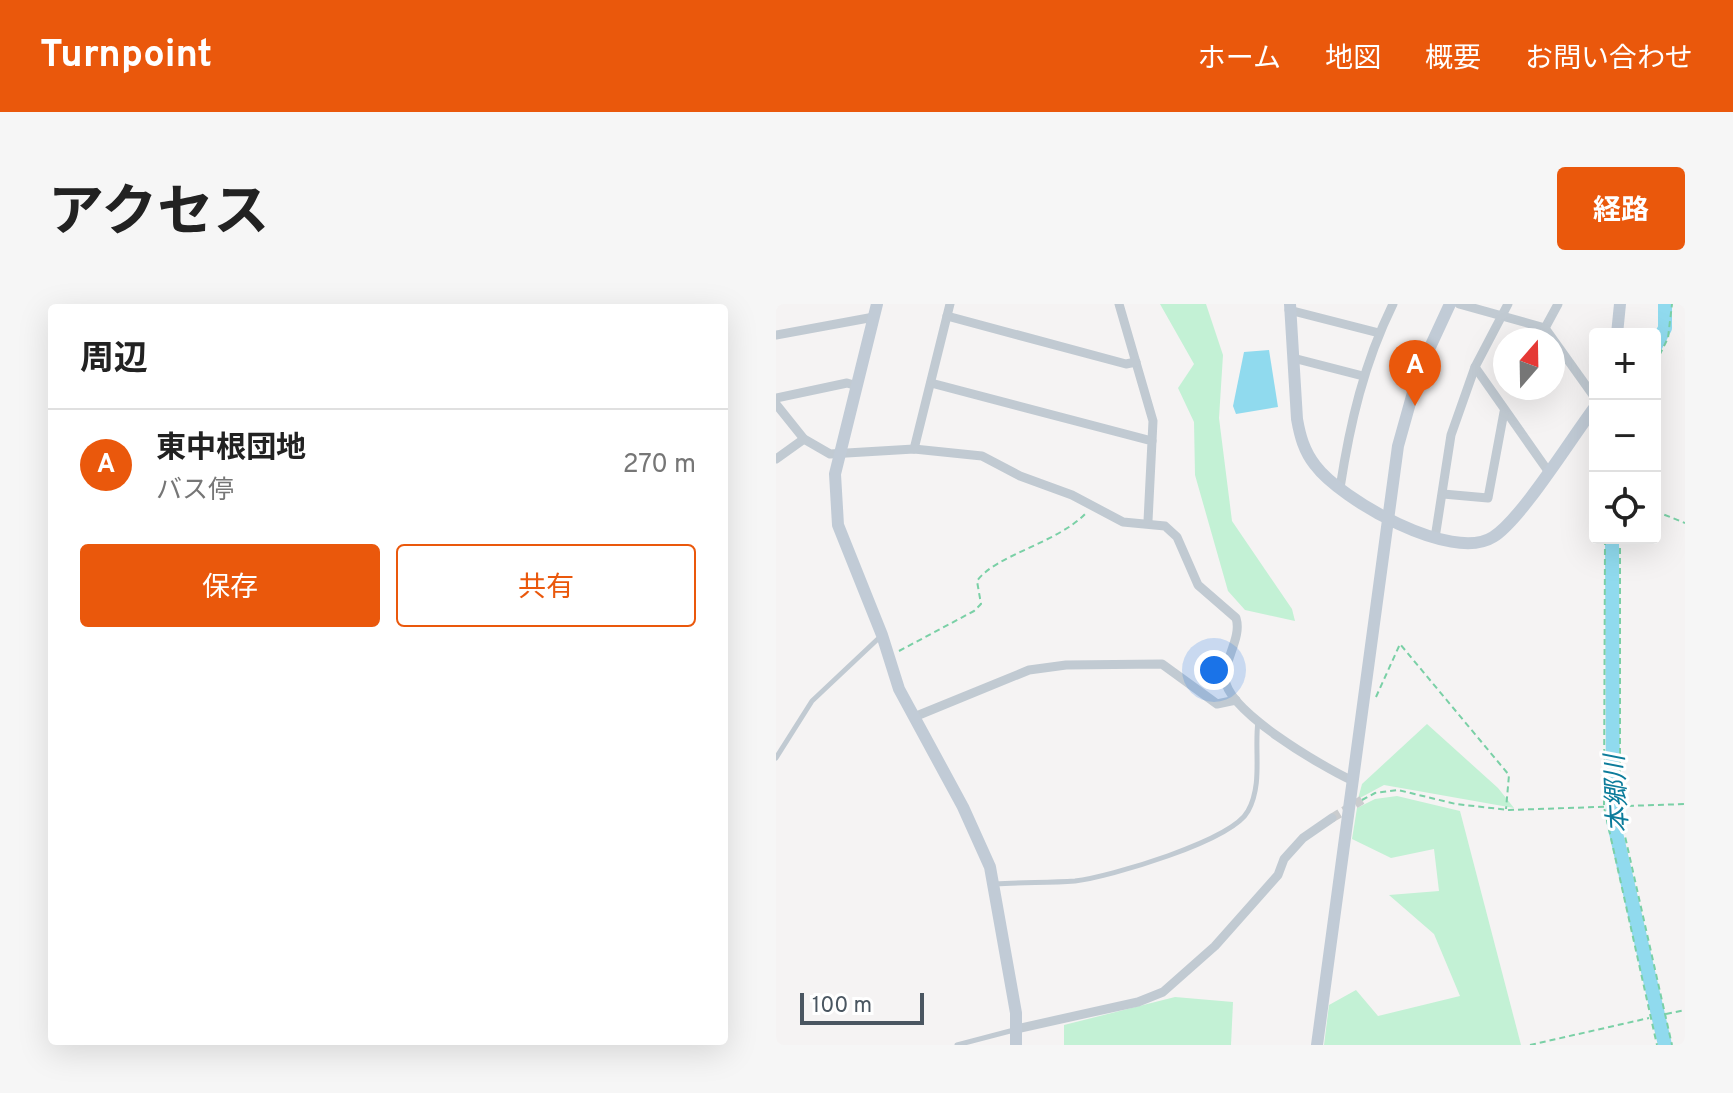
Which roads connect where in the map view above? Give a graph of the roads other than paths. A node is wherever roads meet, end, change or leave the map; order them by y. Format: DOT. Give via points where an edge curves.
graph roads {
  1 [pos="950,304"];
  2 [pos="1119,304"];
  3 [pos="1393,304"];
  4 [pos="1450,304"];
  5 [pos="1459,304"];
  6 [pos="1508,304"];
  7 [pos="1558,304"];
  8 [pos="1620,304"];
  9 [pos="1290,307"];
  10 [pos="876,310"];
  11 [pos="947,316"];
  12 [pos="1502,316"];
  13 [pos="1545,328"];
  14 [pos="1618,328"];
  15 [pos="1379,333"];
  16 [pos="776,335"];
  17 [pos="1565,356"];
  18 [pos="1293,358"];
  19 [pos="1136,362"];
  20 [pos="1475,367"];
  21 [pos="1363,376"];
  22 [pos="931,383"];
  23 [pos="857,386"];
  24 [pos="1589,390"];
  25 [pos="776,398"];
  26 [pos="776,404"];
  27 [pos="1504,412"];
  28 [pos="1589,415"];
  29 [pos="804,439"];
  30 [pos="1152,441"];
  31 [pos="914,449"];
  32 [pos="839,455"];
  33 [pos="776,459"];
  34 [pos="1548,471"];
  35 [pos="1340,488"];
  36 [pos="1443,494"];
  37 [pos="1387,518"];
  38 [pos="1148,521"];
  39 [pos="1435,538"];
  40 [pos="882,635"];
  41 [pos="1236,700"];
  42 [pos="914,717"];
  43 [pos="1258,720"];
  44 [pos="776,758"];
  45 [pos="1351,780"];
  46 [pos="1332,818"];
  47 [pos="995,884"];
  48 [pos="1016,1029"];
  49 [pos="957,1045"];
  50 [pos="1016,1045"];
  51 [pos="1317,1045"];
  1 -- 11 [label="street"];
  2 -- 19 [label="street"];
  3 -- 15 [label="street"];
  4 -- 37 [label="street" via="1408,403"];
  5 -- 12 [label="street"];
  6 -- 12 [label="street"];
  7 -- 13 [label="street"];
  8 -- 14 [label="street"];
  9 -- 15 [label="street"];
  9 -- 18 [label="street"];
  10 -- 16 [label="street"];
  10 -- 23 [label="street"];
  11 -- 19 [label="street" via="1126,364"];
  11 -- 22 [label="street"];
  12 -- 13 [label="street"];
  12 -- 20 [label="street"];
  15 -- 21 [label="street"];
  17 -- 24 [label="street"];
  18 -- 21 [label="street"];
  18 -- 35 [label="street" via="1300,437 1314,464"];
  19 -- 30 [label="street" via="1153,421"];
  20 -- 27 [label="street"];
  20 -- 36 [label="street" via="1451,435"];
  21 -- 35 [label="street"];
  22 -- 30 [label="street"];
  22 -- 31 [label="street"];
  23 -- 25 [label="street" via="847,383"];
  23 -- 32 [label="street"];
  26 -- 29 [label="street"];
  27 -- 34 [label="street"];
  27 -- 36 [label="street" via="1488,498"];
  28 -- 34 [label="street"];
  29 -- 32 [label="street"];
  29 -- 33 [label="street"];
  30 -- 38 [label="street"];
  31 -- 32 [label="street"];
  31 -- 38 [label="street" via="982,456 1123,522"];
  32 -- 40 [label="street" via="838,525"];
  34 -- 39 [label="street" via="1514,518 1491,539 1465,546"];
  35 -- 37 [label="street"];
  36 -- 39 [label="street"];
  37 -- 39 [label="street"];
  37 -- 45 [label="street"];
  38 -- 41 [label="street" via="1172,530 1198,585 1236,618 1225,678"];
  40 -- 42 [label="street"];
  40 -- 44 [label="lane" via="812,701"];
  41 -- 42 [label="street" via="1217,704 1162,664 1066,665 1029,670"];
  41 -- 43 [label="street"];
  42 -- 47 [label="street" via="963,807"];
  43 -- 45 [label="street"];
  43 -- 47 [label="lane" via="1253,797 1246,815 1234,826 1203,845 1101,876"];
  45 -- 51 [label="street"];
  46 -- 48 [label="street" via="1303,838 1215,946 1163,992"];
  47 -- 48 [label="street"];
  48 -- 49 [label="lane"];
  48 -- 50 [label="street"];
}
